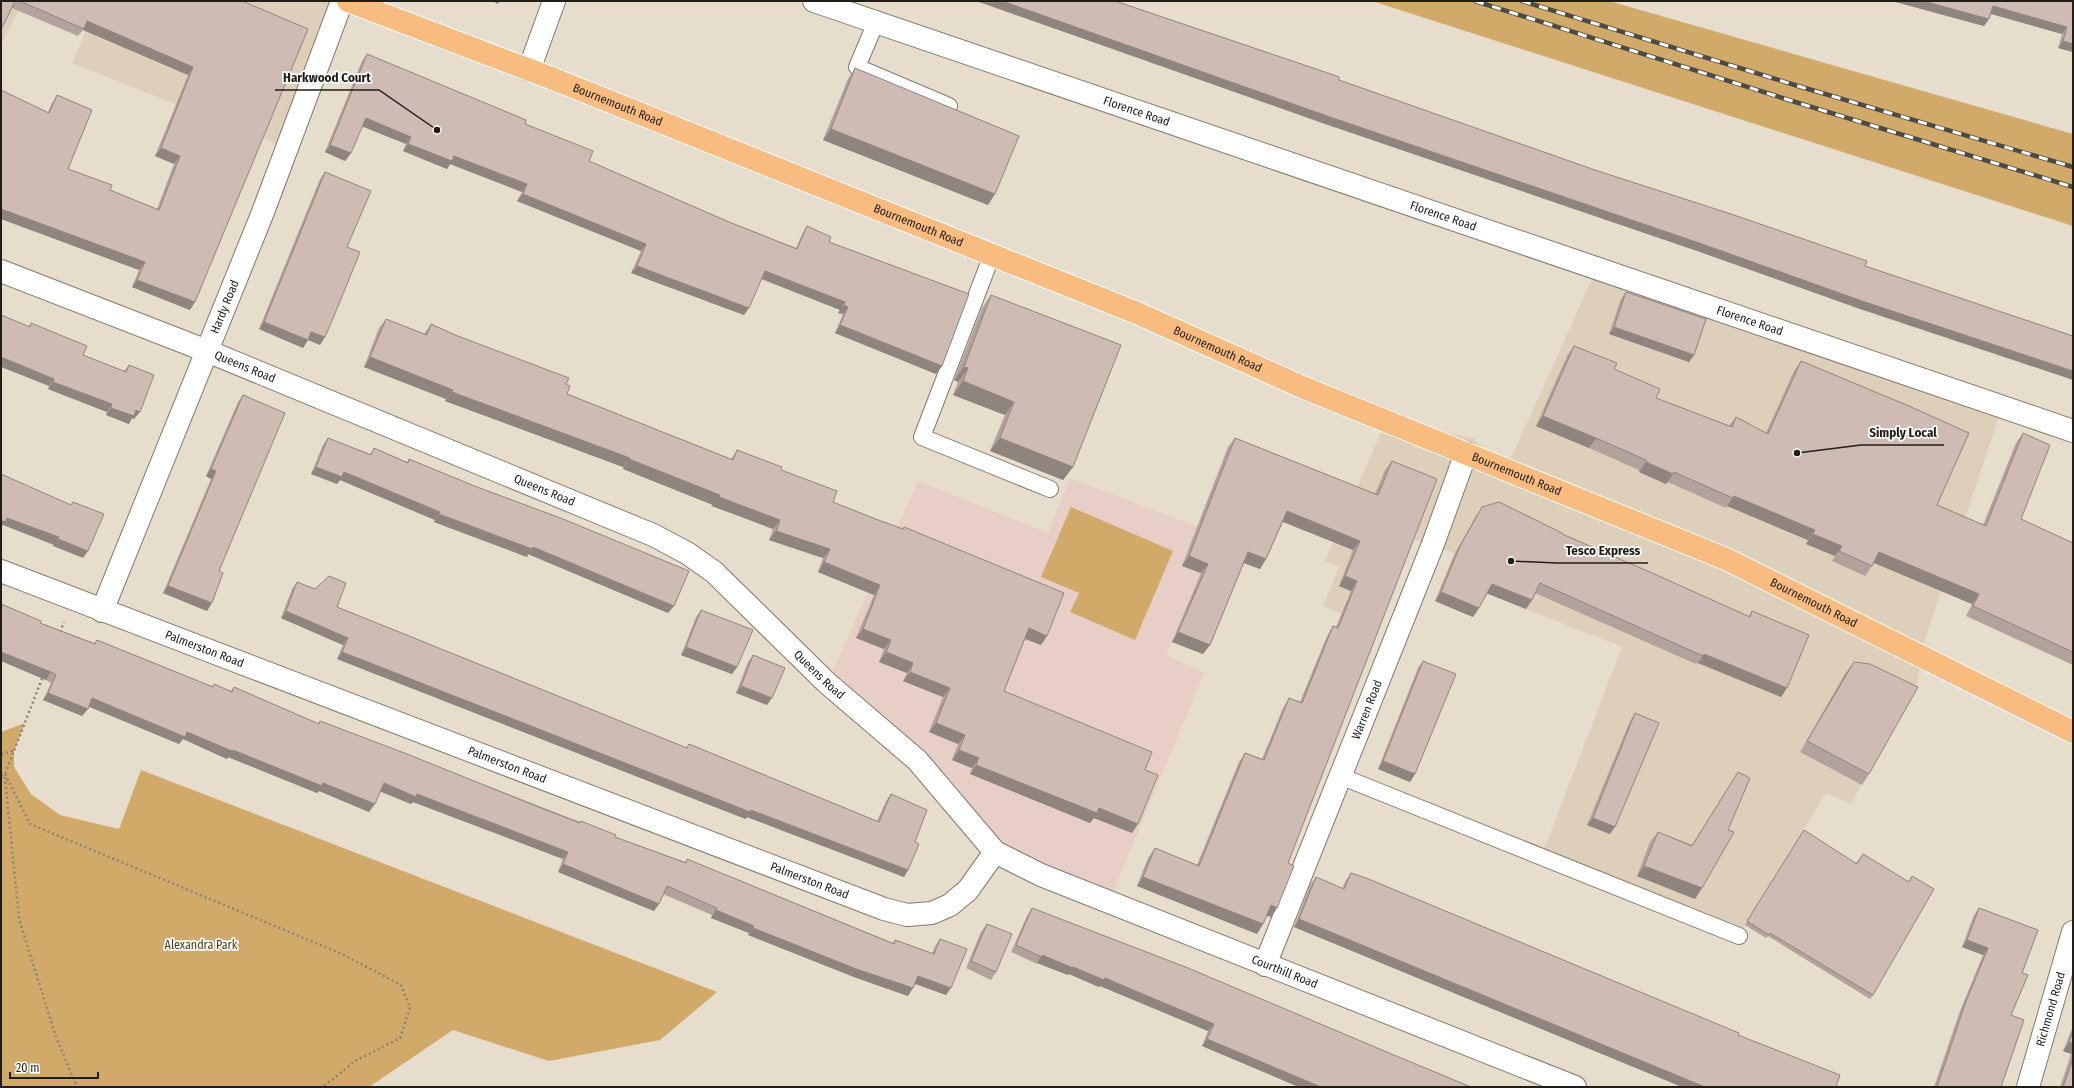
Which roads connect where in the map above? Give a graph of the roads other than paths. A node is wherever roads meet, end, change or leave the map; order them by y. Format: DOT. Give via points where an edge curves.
graph roads {
  1 [pos="342,1"];
  2 [pos="348,1"];
  3 [pos="554,1"];
  4 [pos="814,1"];
  5 [pos="876,22"];
  6 [pos="529,70"];
  7 [pos="949,106"];
  8 [pos="992,255"];
  9 [pos="1,271"];
  10 [pos="207,351"];
  11 [pos="2073,431"];
  12 [pos="1466,453"];
  13 [pos="1050,489"];
  14 [pos="1,572"];
  15 [pos="102,611"];
  16 [pos="2073,732"];
  17 [pos="1340,776"];
  18 [pos="995,852"];
  19 [pos="2073,932"];
  20 [pos="1739,936"];
  21 [pos="1265,965"];
  22 [pos="1575,1087"];
  23 [pos="2028,1087"];
  1 -- 10 [label="street, Hardy Road" via="263,212"];
  2 -- 6 [label="highway, Bournemouth Road"];
  3 -- 6 [label="street"];
  4 -- 5 [label="street, Florence Road"];
  5 -- 7 [label="lane" via="858,67"];
  5 -- 11 [label="street, Florence Road"];
  6 -- 8 [label="highway, Bournemouth Road"];
  8 -- 12 [label="highway, Bournemouth Road" via="1137,313 1302,387"];
  8 -- 13 [label="lane" via="922,437"];
  9 -- 10 [label="street, Queens Road"];
  10 -- 15 [label="street, Hardy Road"];
  10 -- 18 [label="street, Queens Road" via="653,535 687,553 714,572 827,683 917,760"];
  12 -- 16 [label="highway, Bournemouth Road" via="1726,559"];
  12 -- 17 [label="street, Warren Road" via="1433,544"];
  14 -- 15 [label="street, Palmerston Road"];
  15 -- 18 [label="street, Palmerston Road" via="907,915 932,913 950,904 968,890"];
  17 -- 20 [label="lane"];
  17 -- 21 [label="street, Warren Road"];
  18 -- 21 [label="street, Courthill Road" via="1041,875"];
  19 -- 23 [label="street, Richmond Road"];
  21 -- 22 [label="street, Courthill Road"];
}
